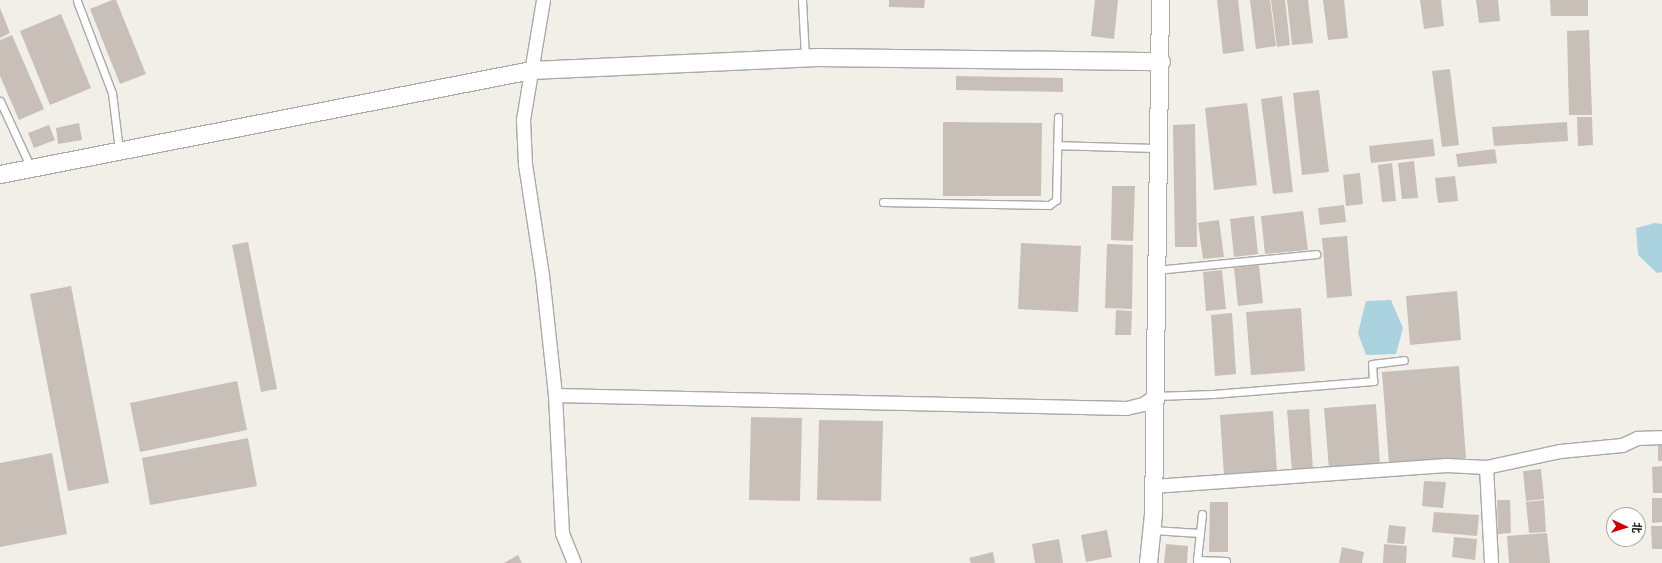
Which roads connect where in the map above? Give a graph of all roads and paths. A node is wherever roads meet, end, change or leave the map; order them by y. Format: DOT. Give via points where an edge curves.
graph roads {
  1 [pos="542,0"];
  2 [pos="802,0"];
  3 [pos="1160,0"];
  4 [pos="77,1"];
  5 [pos="805,57"];
  6 [pos="1161,61"];
  7 [pos="531,70"];
  8 [pos="0,101"];
  9 [pos="1058,117"];
  10 [pos="1057,145"];
  11 [pos="1159,148"];
  12 [pos="119,150"];
  13 [pos="31,168"];
  14 [pos="0,174"];
  15 [pos="883,202"];
  16 [pos="1316,254"];
  17 [pos="1157,270"];
  18 [pos="1404,360"];
  19 [pos="555,395"];
  20 [pos="1155,396"];
  21 [pos="1662,437"];
  22 [pos="1486,467"];
  23 [pos="1153,486"];
  24 [pos="1202,514"];
  25 [pos="1151,530"];
  26 [pos="1200,533"];
  27 [pos="1226,561"];
  28 [pos="574,563"];
  29 [pos="1148,563"];
  30 [pos="1491,563"];
  1 -- 7 [label="street"];
  2 -- 5 [label="lane"];
  3 -- 6 [label="street"];
  4 -- 12 [label="lane" via="112,92"];
  5 -- 6 [label="street"];
  5 -- 7 [label="street"];
  6 -- 11 [label="street"];
  7 -- 12 [label="street"];
  7 -- 19 [label="street" via="523,120 525,164 542,275"];
  8 -- 13 [label="lane"];
  9 -- 10 [label="lane"];
  10 -- 11 [label="lane"];
  10 -- 15 [label="lane" via="1056,200 1049,205"];
  11 -- 17 [label="street"];
  12 -- 13 [label="street"];
  13 -- 14 [label="street"];
  16 -- 17 [label="lane"];
  17 -- 20 [label="street"];
  18 -- 20 [label="lane" via="1372,364 1373,381"];
  19 -- 20 [label="street" via="1126,408 1144,404"];
  19 -- 28 [label="street" via="562,533"];
  20 -- 23 [label="street"];
  21 -- 22 [label="street" via="1637,438 1622,445 1560,451"];
  22 -- 23 [label="street" via="1446,465"];
  22 -- 30 [label="street"];
  23 -- 25 [label="street"];
  24 -- 26 [label="lane"];
  25 -- 26 [label="lane"];
  25 -- 29 [label="street"];
  26 -- 27 [label="lane" via="1197,560"];
}
